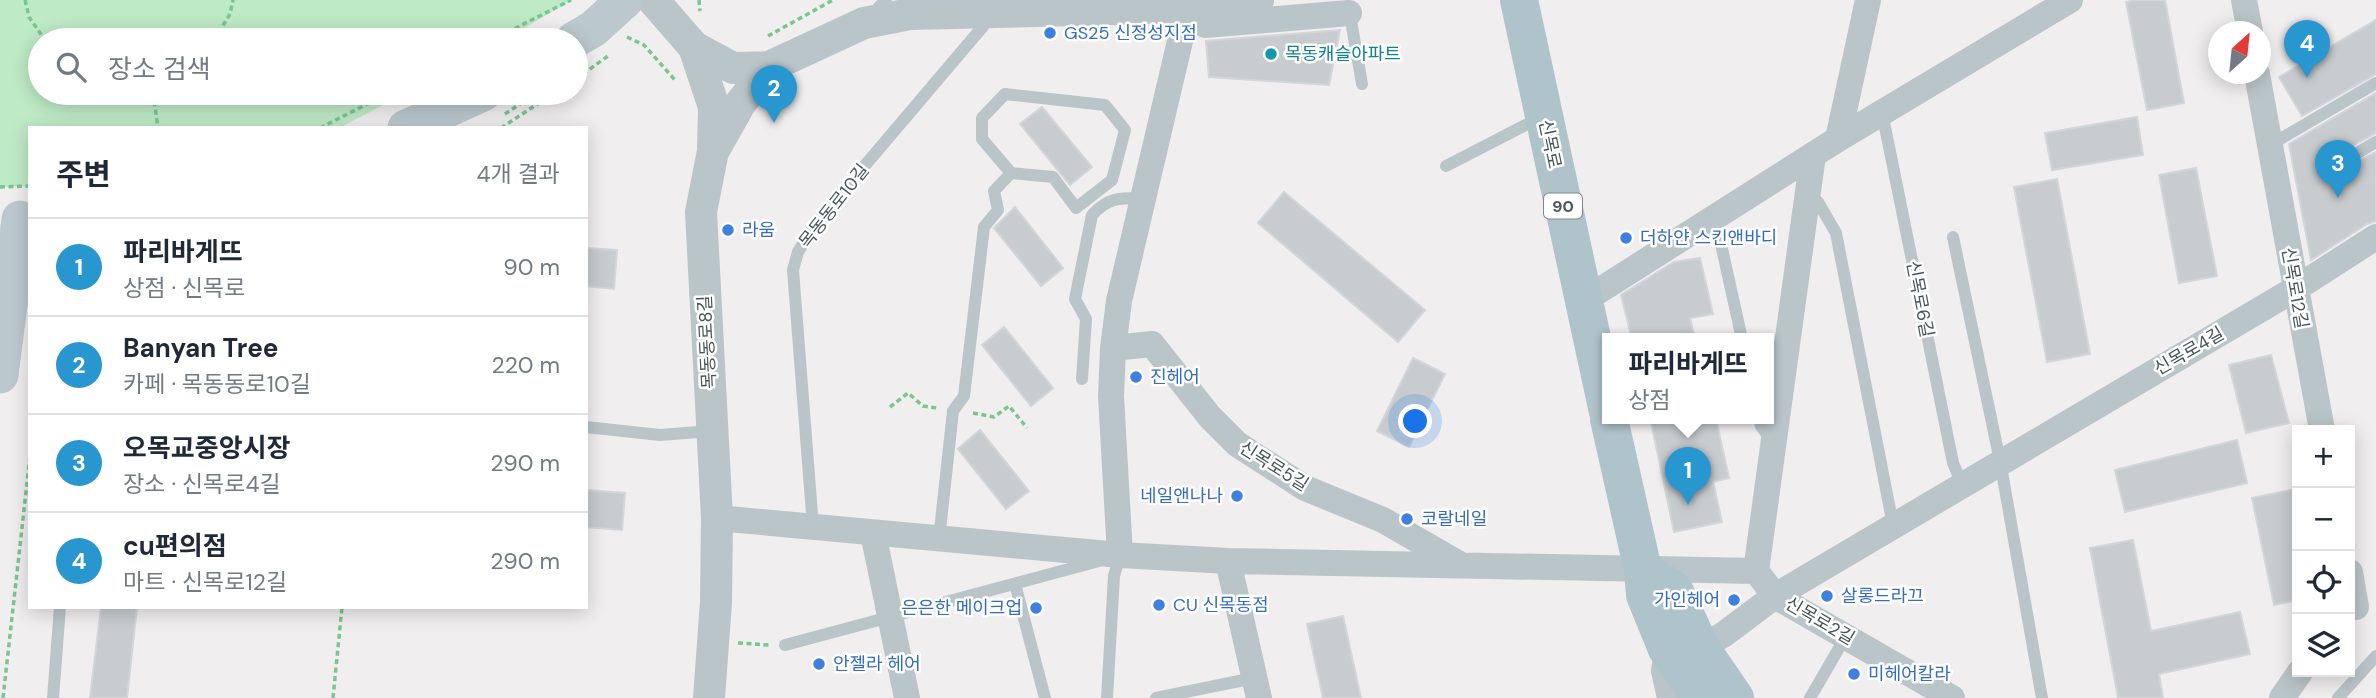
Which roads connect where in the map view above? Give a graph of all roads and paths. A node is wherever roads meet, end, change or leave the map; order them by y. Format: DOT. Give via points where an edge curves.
graph roads {
  1 [pos="25,0"];
  2 [pos="233,0"];
  3 [pos="571,0"];
  4 [pos="653,0"];
  5 [pos="699,0"];
  6 [pos="833,0"];
  7 [pos="886,0"];
  8 [pos="1258,0"];
  9 [pos="1519,0"];
  10 [pos="1868,0"];
  11 [pos="2070,0"];
  12 [pos="2245,0"];
  13 [pos="1199,5"];
  14 [pos="1348,6"];
  15 [pos="995,13"];
  16 [pos="624,17"];
  17 [pos="2248,21"];
  18 [pos="864,23"];
  19 [pos="37,28"];
  20 [pos="221,28"];
  21 [pos="516,28"];
  22 [pos="588,32"];
  23 [pos="697,33"];
  24 [pos="768,52"];
  25 [pos="1362,84"];
  26 [pos="2259,84"];
  27 [pos="2367,84"];
  28 [pos="682,88"];
  29 [pos="155,105"];
  30 [pos="365,105"];
  31 [pos="457,105"];
  32 [pos="536,105"];
  33 [pos="1882,113"];
  34 [pos="1544,115"];
  35 [pos="158,126"];
  36 [pos="324,126"];
  37 [pos="411,126"];
  38 [pos="504,126"];
  39 [pos="1838,139"];
  40 [pos="2376,142"];
  41 [pos="2270,145"];
  42 [pos="713,151"];
  43 [pos="2359,152"];
  44 [pos="1813,155"];
  45 [pos="1446,166"];
  46 [pos="1012,173"];
  47 [pos="0,187"];
  48 [pos="1807,194"];
  49 [pos="1143,198"];
  50 [pos="20,211"];
  51 [pos="1715,217"];
  52 [pos="1953,237"];
  53 [pos="2376,237"];
  54 [pos="2295,289"];
  55 [pos="1583,301"];
  56 [pos="1741,333"];
  57 [pos="1113,348"];
  58 [pos="0,375"];
  59 [pos="1082,379"];
  60 [pos="1602,385"];
  61 [pos="1610,424"];
  62 [pos="1760,424"];
  63 [pos="2321,425"];
  64 [pos="588,427"];
  65 [pos="712,431"];
  66 [pos="1774,443"];
  67 [pos="2000,461"];
  68 [pos="28,474"];
  69 [pos="1962,484"];
  70 [pos="717,518"];
  71 [pos="1893,525"];
  72 [pos="813,527"];
  73 [pos="873,533"];
  74 [pos="939,539"];
  75 [pos="1120,555"];
  76 [pos="1228,561"];
  77 [pos="1462,565"];
  78 [pos="1643,570"];
  79 [pos="1756,571"];
  80 [pos="1015,584"];
  81 [pos="2355,587"];
  82 [pos="1776,596"];
  83 [pos="2361,605"];
  84 [pos="60,609"];
  85 [pos="341,609"];
  86 [pos="891,618"];
  87 [pos="1846,636"];
  88 [pos="713,642"];
  89 [pos="785,646"];
  90 [pos="1683,648"];
  91 [pos="2376,656"];
  92 [pos="2296,677"];
  93 [pos="1256,688"];
  94 [pos="3,698"];
  95 [pos="53,698"];
  96 [pos="333,698"];
  97 [pos="709,698"];
  98 [pos="907,698"];
  99 [pos="1045,698"];
  100 [pos="1107,698"];
  101 [pos="1156,698"];
  102 [pos="1670,698"];
  103 [pos="1700,698"];
  104 [pos="1735,698"];
  105 [pos="1810,698"];
  106 [pos="1952,698"];
  107 [pos="2042,698"];
  108 [pos="2281,698"];
  109 [pos="2338,698"];
  1 -- 19 [label="path"];
  2 -- 20 [label="path"];
  3 -- 21 [label="path"];
  4 -- 23 [label="street"];
  5 -- 23 [label="path"];
  6 -- 24 [label="path"];
  7 -- 18 [label="lane"];
  8 -- 13 [label="street"];
  9 -- 34 [label="main road, 신목로 / 90"];
  10 -- 39 [label="street"];
  11 -- 33 [label="street"];
  12 -- 17 [label="street"];
  13 -- 14 [label="street" via="1205,24 1315,25"];
  13 -- 15 [label="street"];
  13 -- 49 [label="street"];
  14 -- 25 [label="lane"];
  15 -- 18 [label="street" via="910,14"];
  15 -- 72 [label="lane, 목동동로10길" via="816,223 798,252 793,270"];
  16 -- 22 [label="main road"];
  16 -- 28 [label="path"];
  18 -- 24 [label="street"];
  23 -- 24 [label="street" via="733,68"];
  23 -- 42 [label="street, 목동동로8길" via="714,107"];
  24 -- 42 [label="street"];
  26 -- 41 [label="street, 신목로12길"];
  27 -- 41 [label="lane"];
  29 -- 35 [label="path"];
  30 -- 36 [label="path"];
  31 -- 37 [label="main road"];
  32 -- 38 [label="path"];
  33 -- 39 [label="street"];
  33 -- 69 [label="lane, 신목로6길" via="1953,463"];
  34 -- 45 [label="lane"];
  34 -- 55 [label="main road, 신목로 / 90"];
  39 -- 44 [label="street"];
  40 -- 43 [label="lane"];
  41 -- 54 [label="street, 신목로12길"];
  42 -- 65 [label="street, 목동동로8길" via="701,212"];
  44 -- 48 [label="street"];
  44 -- 51 [label="street"];
  46 -- 46 [label="lane" via="982,139 982,118 1005,93 1105,105 1125,130 1112,180 1076,208 1053,177"];
  46 -- 74 [label="lane" via="994,191 998,211 984,227 964,396 953,411"];
  47 -- 50 [label="path"];
  48 -- 66 [label="street"];
  48 -- 71 [label="lane" via="1818,202 1836,233"];
  49 -- 57 [label="street"];
  49 -- 59 [label="lane" via="1118,198 1092,215 1075,299 1086,319"];
  50 -- 58 [label="main road"];
  51 -- 55 [label="street"];
  51 -- 56 [label="lane"];
  52 -- 67 [label="lane"];
  53 -- 54 [label="street, 신목로4길"];
  54 -- 63 [label="street, 신목로12길"];
  54 -- 67 [label="street, 신목로4길"];
  55 -- 60 [label="main road, 신목로 / 90"];
  57 -- 75 [label="street" via="1111,396"];
  57 -- 77 [label="street, 신목로5길" via="1152,344 1237,444 1305,488 1383,520"];
  61 -- 78 [label="main road"];
  62 -- 66 [label="lane"];
  64 -- 65 [label="lane" via="660,435"];
  65 -- 70 [label="street, 목동동로8길"];
  66 -- 79 [label="street"];
  67 -- 69 [label="street, 신목로4길"];
  67 -- 107 [label="lane"];
  68 -- 94 [label="path"];
  69 -- 71 [label="street, 신목로4길"];
  70 -- 72 [label="street, 신목로5길"];
  70 -- 88 [label="street, 목동동로8길"];
  71 -- 82 [label="street, 신목로4길"];
  72 -- 73 [label="street, 신목로5길"];
  73 -- 74 [label="street, 신목로5길"];
  73 -- 86 [label="street"];
  74 -- 75 [label="street, 신목로5길"];
  75 -- 76 [label="street, 신목로5길"];
  75 -- 80 [label="lane, 신목로5길"];
  75 -- 100 [label="lane" via="1114,576"];
  76 -- 77 [label="street, 신목로5길"];
  76 -- 93 [label="street"];
  77 -- 78 [label="street, 신목로5길"];
  78 -- 79 [label="street"];
  78 -- 90 [label="main road" via="1674,590"];
  79 -- 82 [label="street, 신목로2길"];
  80 -- 86 [label="lane, 신목로5길"];
  80 -- 99 [label="lane"];
  81 -- 83 [label="street"];
  82 -- 87 [label="street, 신목로2길"];
  82 -- 90 [label="street, 신목로4길" via="1723,635"];
  84 -- 95 [label="lane"];
  85 -- 96 [label="path"];
  86 -- 89 [label="lane"];
  86 -- 98 [label="street"];
  87 -- 105 [label="lane"];
  87 -- 106 [label="street, 신목로2길"];
  88 -- 89 [label="path"];
  88 -- 97 [label="street, 목동동로8길"];
  90 -- 102 [label="street" via="1664,671"];
  90 -- 103 [label="main road"];
  90 -- 104 [label="main road"];
  91 -- 109 [label="lane"];
  92 -- 108 [label="street"];
  93 -- 101 [label="lane"];
}
